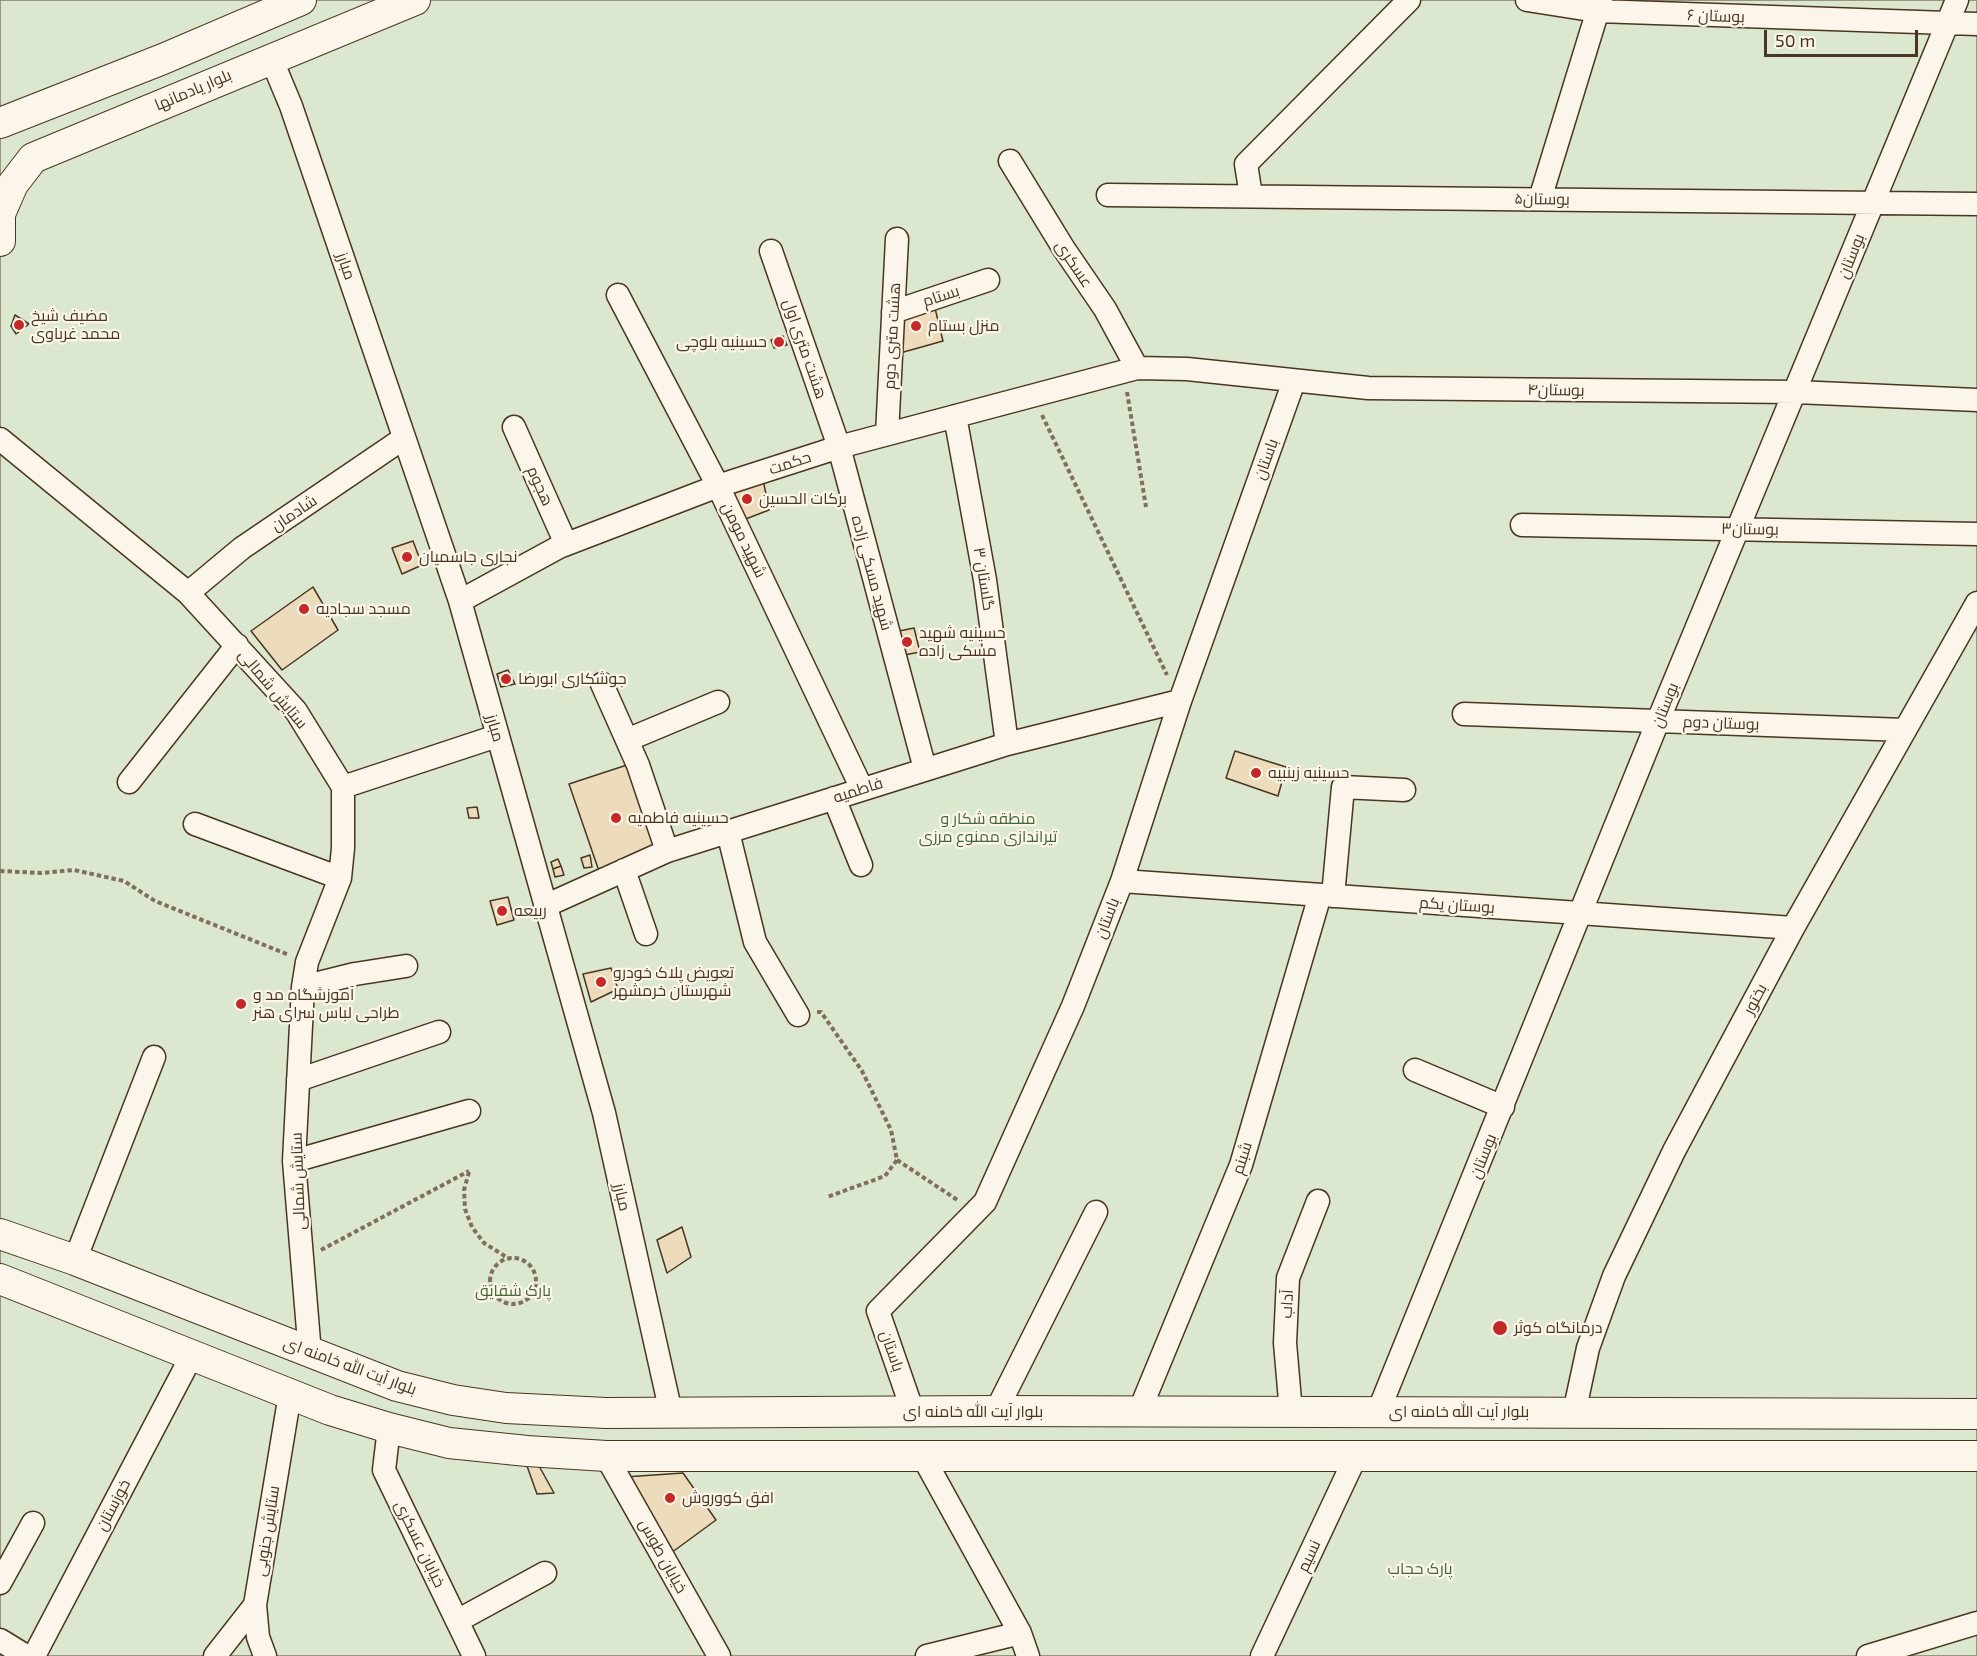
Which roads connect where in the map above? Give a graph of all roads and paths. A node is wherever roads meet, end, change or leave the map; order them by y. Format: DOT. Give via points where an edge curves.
graph roads {
  1 [pos="415,0"];
  2 [pos="1409,0"];
  3 [pos="1527,0"];
  4 [pos="1956,0"];
  5 [pos="288,3"];
  6 [pos="1599,6"];
  7 [pos="1947,24"];
  8 [pos="1977,24"];
  9 [pos="271,58"];
  10 [pos="0,123"];
  11 [pos="1010,161"];
  12 [pos="1108,195"];
  13 [pos="1251,196"];
  14 [pos="1540,199"];
  15 [pos="1873,204"];
  16 [pos="1977,204"];
  17 [pos="0,213"];
  18 [pos="0,218"];
  19 [pos="897,239"];
  20 [pos="0,241"];
  21 [pos="771,251"];
  22 [pos="988,280"];
  23 [pos="618,295"];
  24 [pos="893,312"];
  25 [pos="1129,370"];
  26 [pos="1294,381"];
  27 [pos="1796,392"];
  28 [pos="1032,395"];
  29 [pos="1977,400"];
  30 [pos="955,416"];
  31 [pos="514,427"];
  32 [pos="887,434"];
  33 [pos="405,438"];
  34 [pos="0,439"];
  35 [pos="839,447"];
  36 [pos="718,486"];
  37 [pos="1146,507"];
  38 [pos="1522,525"];
  39 [pos="1738,529"];
  40 [pos="1977,534"];
  41 [pos="566,544"];
  42 [pos="188,593"];
  43 [pos="460,601"];
  44 [pos="1977,603"];
  45 [pos="237,645"];
  46 [pos="602,684"];
  47 [pos="1180,701"];
  48 [pos="718,702"];
  49 [pos="1464,714"];
  50 [pos="1658,721"];
  51 [pos="1905,729"];
  52 [pos="498,736"];
  53 [pos="627,740"];
  54 [pos="1007,744"];
  55 [pos="924,769"];
  56 [pos="129,783"];
  57 [pos="343,787"];
  58 [pos="862,789"];
  59 [pos="1404,790"];
  60 [pos="834,798"];
  61 [pos="195,824"];
  62 [pos="728,832"];
  63 [pos="667,851"];
  64 [pos="861,865"];
  65 [pos="624,870"];
  66 [pos="0,871"];
  67 [pos="340,878"];
  68 [pos="1122,880"];
  69 [pos="1326,895"];
  70 [pos="545,906"];
  71 [pos="1581,915"];
  72 [pos="1793,928"];
  73 [pos="646,934"];
  74 [pos="307,962"];
  75 [pos="406,966"];
  76 [pos="303,987"];
  77 [pos="821,1012"];
  78 [pos="798,1015"];
  79 [pos="439,1032"];
  80 [pos="154,1057"];
  81 [pos="1415,1070"];
  82 [pos="298,1080"];
  83 [pos="1503,1107"];
  84 [pos="469,1111"];
  85 [pos="294,1161"];
  86 [pos="897,1161"];
  87 [pos="827,1197"];
  88 [pos="1318,1201"];
  89 [pos="975,1212"];
  90 [pos="1096,1212"];
  91 [pos="0,1234"];
  92 [pos="508,1258"];
  93 [pos="75,1260"];
  94 [pos="302,1260"];
  95 [pos="0,1279"];
  96 [pos="310,1354"];
  97 [pos="192,1355"];
  98 [pos="290,1394"];
  99 [pos="996,1411"];
  100 [pos="913,1412"];
  101 [pos="1139,1412"];
  102 [pos="1291,1412"];
  103 [pos="1378,1412"];
  104 [pos="671,1413"];
  105 [pos="1574,1413"];
  106 [pos="1977,1414"];
  107 [pos="389,1428"];
  108 [pos="922,1455"];
  109 [pos="606,1456"];
  110 [pos="1356,1456"];
  111 [pos="1977,1456"];
  112 [pos="33,1523"];
  113 [pos="545,1573"];
  114 [pos="0,1583"];
  115 [pos="255,1605"];
  116 [pos="457,1621"];
  117 [pos="1977,1623"];
  118 [pos="1020,1634"];
  119 [pos="34,1656"];
  120 [pos="215,1656"];
  121 [pos="265,1656"];
  122 [pos="474,1656"];
  123 [pos="719,1656"];
  124 [pos="927,1656"];
  125 [pos="1028,1656"];
  126 [pos="1262,1656"];
  127 [pos="1869,1656"];
  1 -- 9 [label="main road, بلوار یادمانها"];
  2 -- 13 [label="street" via="1246,164"];
  3 -- 6 [label="street, بوستان ۶"];
  4 -- 7 [label="street, بوستان"];
  5 -- 10 [label="main road" via="164,59"];
  6 -- 7 [label="street, بوستان ۶"];
  6 -- 14 [label="street"];
  7 -- 8 [label="street, بوستان ۶"];
  7 -- 15 [label="street, بوستان"];
  9 -- 17 [label="main road, بلوار یادمانها" via="33,158 13,184"];
  9 -- 33 [label="street, مبارز"];
  11 -- 25 [label="street, عسکری" via="1105,309"];
  12 -- 13 [label="street, بوستان۵"];
  13 -- 14 [label="street, بوستان۵"];
  14 -- 15 [label="street, بوستان۵"];
  15 -- 16 [label="street, بوستان۵"];
  15 -- 27 [label="street, بوستان"];
  18 -- 20 [label="main road"];
  19 -- 24 [label="street, هشت متری دوم"];
  21 -- 35 [label="street, هشت متری اول"];
  22 -- 24 [label="street, بستام"];
  23 -- 36 [label="street, شهید مومن"];
  24 -- 32 [label="street, هشت متری دوم"];
  25 -- 26 [label="street, بوستان۴" via="1187,369"];
  25 -- 28 [label="street, حکمت"];
  25 -- 37 [label="path"];
  26 -- 27 [label="street, بوستان۴" via="1368,388"];
  26 -- 47 [label="street, باستان"];
  27 -- 29 [label="street, بوستان۴"];
  27 -- 39 [label="street, بوستان"];
  28 -- 30 [label="street, حکمت"];
  28 -- 47 [label="path"];
  30 -- 32 [label="street, حکمت"];
  30 -- 54 [label="street, گلستان ۳" via="985,580"];
  31 -- 41 [label="street, هجوم"];
  32 -- 35 [label="street, حکمت"];
  33 -- 42 [label="street, شادمان" via="242,548"];
  33 -- 43 [label="street, مبارز"];
  34 -- 42 [label="street, ستایش شمالی"];
  35 -- 36 [label="street, حکمت"];
  35 -- 55 [label="street, شهید مسکی زاده"];
  36 -- 41 [label="street, حکمت"];
  36 -- 58 [label="street, شهید مومن"];
  38 -- 39 [label="street, بوستان۳"];
  39 -- 40 [label="street, بوستان۳"];
  39 -- 50 [label="street, بوستان"];
  41 -- 43 [label="street, حکمت"];
  42 -- 45 [label="street, ستایش شمالی"];
  43 -- 52 [label="street, مبارز"];
  44 -- 51 [label="street, بختور"];
  45 -- 56 [label="street"];
  45 -- 57 [label="street, ستایش شمالی" via="296,711"];
  46 -- 53 [label="street"];
  47 -- 54 [label="street, فاطمیه"];
  47 -- 68 [label="street, باستان"];
  48 -- 53 [label="street"];
  49 -- 50 [label="street, بوستان دوم"];
  50 -- 51 [label="street, بوستان دوم"];
  50 -- 71 [label="street, بوستان"];
  51 -- 72 [label="street, بختور"];
  52 -- 57 [label="street"];
  52 -- 70 [label="street, مبارز"];
  53 -- 63 [label="street"];
  54 -- 55 [label="street, فاطمیه"];
  55 -- 58 [label="street, فاطمیه"];
  57 -- 67 [label="street, ستایش شمالی"];
  58 -- 60 [label="street, فاطمیه"];
  59 -- 69 [label="street, شبنم" via="1343,787"];
  60 -- 62 [label="street, فاطمیه"];
  60 -- 64 [label="street"];
  61 -- 67 [label="street"];
  62 -- 63 [label="street, فاطمیه"];
  62 -- 78 [label="street" via="755,942"];
  63 -- 65 [label="street, فاطمیه"];
  65 -- 70 [label="street, فاطمیه"];
  65 -- 73 [label="street"];
  66 -- 74 [label="path" via="74,870 124,881 154,901"];
  67 -- 74 [label="street, ستایش شمالی"];
  68 -- 69 [label="street, بوستان یکم"];
  68 -- 89 [label="street, باستان" via="1074,1006 985,1202"];
  69 -- 71 [label="street, بوستان یکم"];
  69 -- 101 [label="street, شبنم" via="1241,1165"];
  70 -- 104 [label="street, مبارز" via="603,1113"];
  71 -- 72 [label="street, بوستان یکم"];
  71 -- 83 [label="street, بوستان"];
  72 -- 105 [label="street, بختور" via="1674,1151 1614,1276 1588,1348"];
  74 -- 76 [label="street, ستایش شمالی"];
  75 -- 76 [label="street"];
  76 -- 82 [label="street, ستایش شمالی"];
  77 -- 86 [label="path" via="862,1071 891,1130"];
  79 -- 82 [label="street"];
  80 -- 93 [label="street"];
  81 -- 83 [label="street"];
  82 -- 85 [label="street, ستایش شمالی"];
  83 -- 103 [label="street, بوستان"];
  84 -- 85 [label="street"];
  85 -- 94 [label="street, ستایش شمالی"];
  86 -- 87 [label="path" via="885,1176"];
  86 -- 89 [label="path"];
  88 -- 102 [label="street, آداب" via="1288,1278 1285,1343"];
  89 -- 100 [label="street, باستان" via="878,1311"];
  90 -- 99 [label="street"];
  91 -- 93 [label="main road, بلوار آیت الله خامنه ای"];
  92 -- 92 [label="path" via="529,1264 536,1277 528,1298 514,1303 500,1299 490,1280 496,1266"];
  92 -- 94 [label="path" via="484,1243 472,1227 465,1209 469,1171"];
  93 -- 96 [label="main road, بلوار آیت الله خامنه ای"];
  94 -- 96 [label="street, ستایش شمالی"];
  95 -- 97 [label="main road"];
  96 -- 104 [label="main road, بلوار آیت الله خامنه ای" via="397,1386 453,1400 506,1408"];
  97 -- 98 [label="main road"];
  97 -- 119 [label="street, خوزستان"];
  98 -- 107 [label="main road"];
  98 -- 115 [label="street, ستایش جنوبی"];
  99 -- 100 [label="main road, بلوار آیت الله خامنه ای"];
  99 -- 101 [label="main road, بلوار آیت الله خامنه ای"];
  100 -- 104 [label="main road, بلوار آیت الله خامنه ای"];
  101 -- 102 [label="main road, بلوار آیت الله خامنه ای"];
  102 -- 103 [label="main road, بلوار آیت الله خامنه ای"];
  103 -- 105 [label="main road, بلوار آیت الله خامنه ای"];
  105 -- 106 [label="main road, بلوار آیت الله خامنه ای"];
  107 -- 109 [label="main road" via="449,1443"];
  107 -- 116 [label="street, خیابان عسکری" via="384,1470"];
  108 -- 109 [label="main road"];
  108 -- 110 [label="main road"];
  108 -- 118 [label="street"];
  109 -- 123 [label="street, خیابان طوس"];
  110 -- 111 [label="main road"];
  110 -- 126 [label="street, نسیم"];
  112 -- 114 [label="street"];
  113 -- 116 [label="street"];
  115 -- 120 [label="street, ستایش جنوبی"];
  115 -- 121 [label="street" via="258,1637"];
  116 -- 122 [label="street, خیابان عسکری"];
  117 -- 127 [label="street"];
  118 -- 124 [label="street"];
  118 -- 125 [label="street"];
}
